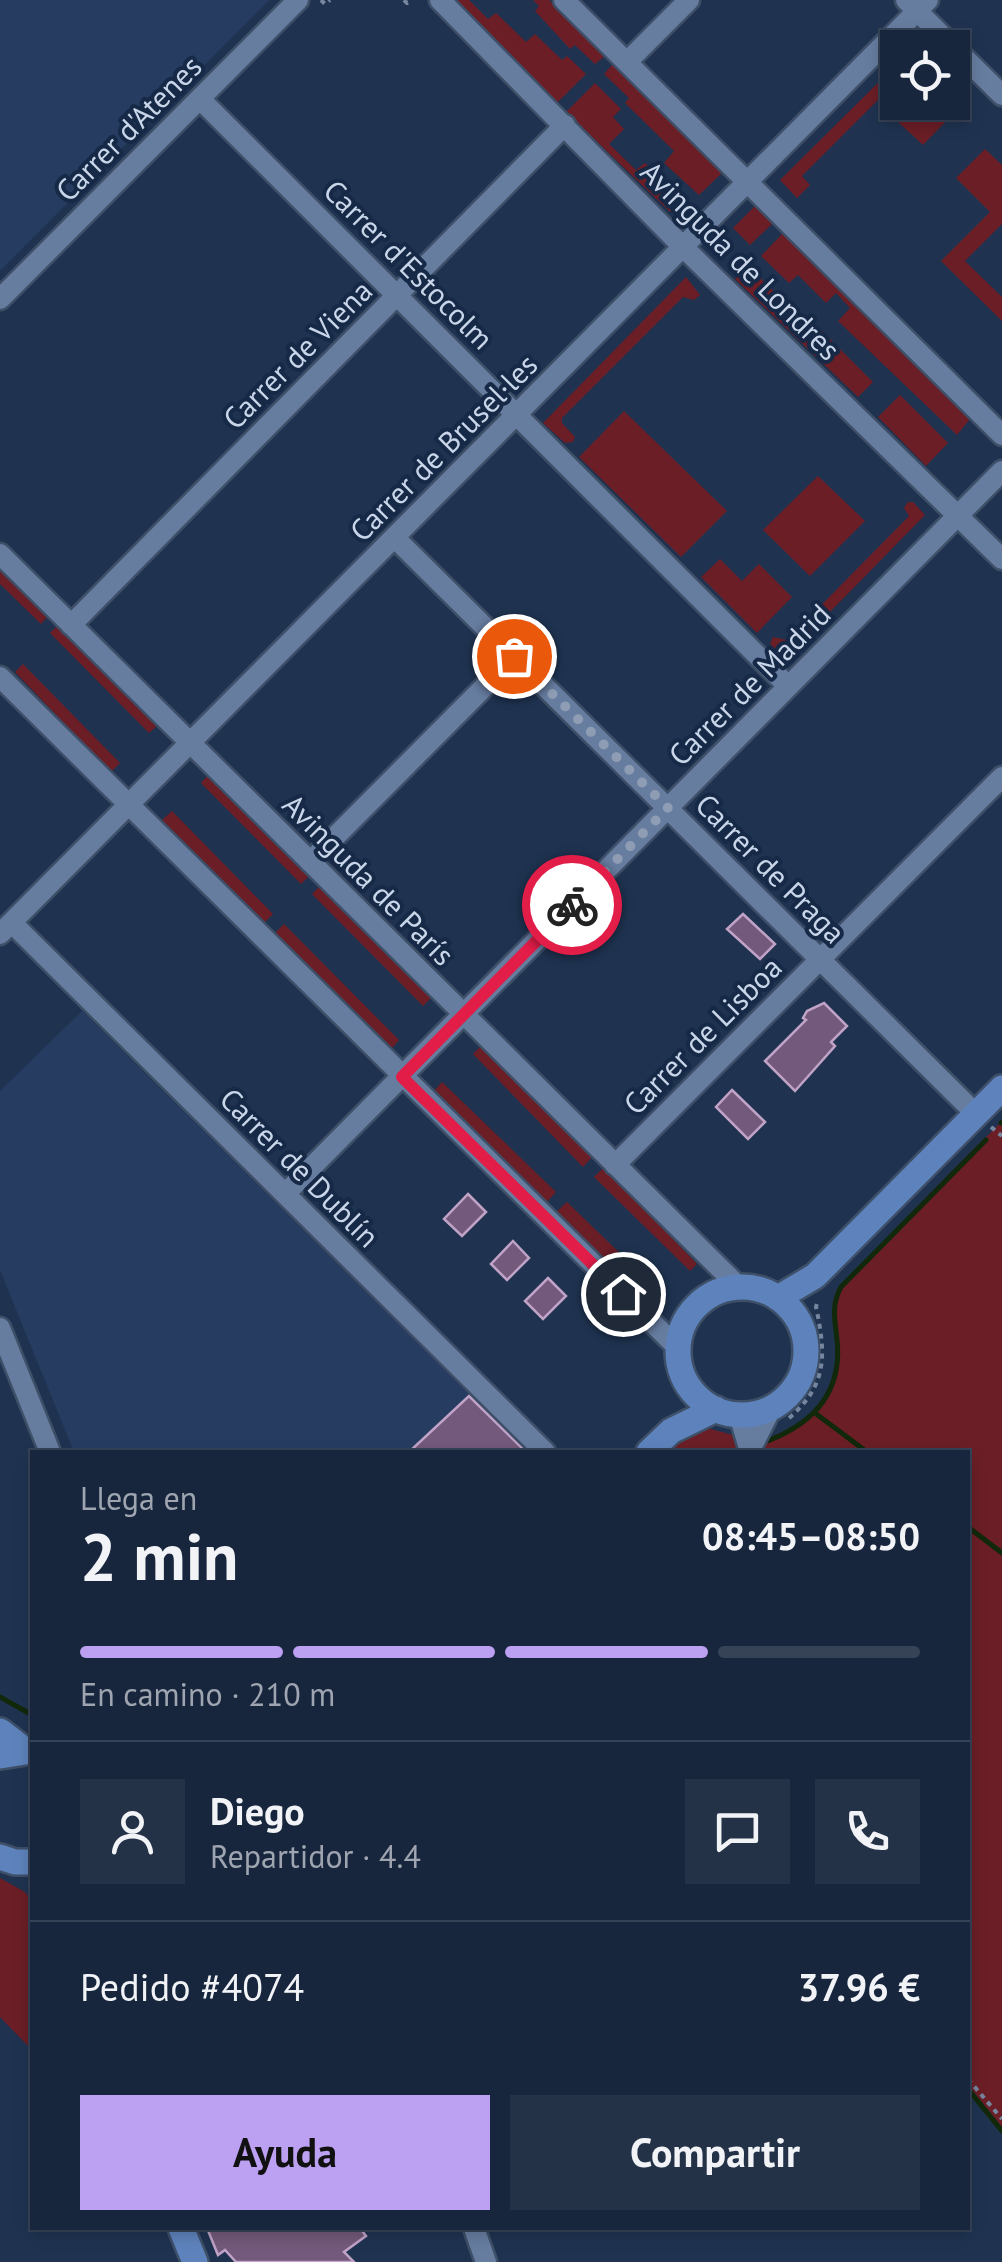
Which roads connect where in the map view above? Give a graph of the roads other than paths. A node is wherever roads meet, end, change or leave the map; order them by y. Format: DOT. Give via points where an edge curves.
graph roads {
  1 [pos="298,0"];
  2 [pos="440,0"];
  3 [pos="564,0"];
  4 [pos="689,0"];
  5 [pos="917,4"];
  6 [pos="628,62"];
  7 [pos="1002,95"];
  8 [pos="200,98"];
  9 [pos="565,126"];
  10 [pos="746,181"];
  11 [pos="682,246"];
  12 [pos="398,295"];
  13 [pos="0,299"];
  14 [pos="518,414"];
  15 [pos="1002,435"];
  16 [pos="1002,471"];
  17 [pos="958,515"];
  18 [pos="395,538"];
  19 [pos="0,554"];
  20 [pos="1002,559"];
  21 [pos="72,625"];
  22 [pos="514,656"];
  23 [pos="0,677"];
  24 [pos="788,686"];
  25 [pos="191,744"];
  26 [pos="1002,777"];
  27 [pos="130,806"];
  28 [pos="668,808"];
  29 [pos="310,862"];
  30 [pos="7,929"];
  31 [pos="820,960"];
  32 [pos="463,1015"];
  33 [pos="402,1077"];
  34 [pos="1002,1088"];
  35 [pos="976,1114"];
  36 [pos="615,1165"];
  37 [pos="285,1194"];
  38 [pos="818,1286"];
  39 [pos="739,1287"];
  40 [pos="778,1298"];
  41 [pos="801,1326"];
  42 [pos="0,1328"];
  43 [pos="678,1348"];
  44 [pos="690,1387"];
  45 [pos="728,1411"];
  46 [pos="777,1415"];
  47 [pos="671,1431"];
  48 [pos="49,1450"];
  49 [pos="543,1450"];
  50 [pos="652,1450"];
  51 [pos="748,1450"];
  52 [pos="751,1450"];
  53 [pos="0,1731"];
  54 [pos="19,1753"];
  55 [pos="182,2230"];
  56 [pos="475,2230"];
  57 [pos="195,2262"];
  58 [pos="486,2262"];
  1 -- 8 [label="street, Carrer d'Atenes"];
  2 -- 9 [label="street, Avinguda de Londres"];
  3 -- 6 [label="street, Avinguda de Londres"];
  4 -- 6 [label="street"];
  5 -- 7 [label="street"];
  5 -- 10 [label="street, Carrer de Brusel·les"];
  6 -- 10 [label="street, Avinguda de Londres"];
  8 -- 12 [label="street, Carrer d'Estocolm"];
  8 -- 13 [label="street, Carrer d'Atenes"];
  9 -- 11 [label="street, Avinguda de Londres"];
  9 -- 12 [label="street, Carrer de Viena"];
  10 -- 11 [label="street, Carrer de Brusel·les"];
  10 -- 15 [label="street, Avinguda de Londres"];
  11 -- 14 [label="street, Carrer de Brusel·les"];
  11 -- 17 [label="street, Avinguda de Londres"];
  12 -- 14 [label="street, Carrer d'Estocolm"];
  12 -- 21 [label="street, Carrer de Viena"];
  14 -- 18 [label="street, Carrer de Brusel·les"];
  14 -- 24 [label="street, Carrer d'Estocolm"];
  16 -- 17 [label="street, Carrer de Madrid"];
  17 -- 20 [label="street, Avinguda de Londres"];
  17 -- 24 [label="street, Carrer de Madrid"];
  18 -- 22 [label="street, Carrer de Praga"];
  18 -- 25 [label="street, Carrer de Brusel·les"];
  19 -- 21 [label="street, Avinguda de París"];
  21 -- 25 [label="street, Avinguda de París"];
  22 -- 28 [label="street, Carrer de Praga"];
  22 -- 29 [label="street"];
  23 -- 27 [label="street"];
  24 -- 28 [label="street, Carrer de Madrid"];
  25 -- 27 [label="street, Carrer de Brusel·les"];
  25 -- 29 [label="street, Avinguda de París"];
  26 -- 31 [label="street, Carrer de Lisboa"];
  27 -- 30 [label="street, Carrer de Brusel·les"];
  27 -- 33 [label="street"];
  28 -- 31 [label="street, Carrer de Praga"];
  28 -- 32 [label="street, Carrer de Madrid"];
  29 -- 32 [label="street, Avinguda de París"];
  30 -- 37 [label="street, Carrer de Dublín"];
  31 -- 35 [label="street, Carrer de Praga"];
  31 -- 36 [label="street, Carrer de Lisboa"];
  32 -- 33 [label="street, Carrer de Madrid"];
  32 -- 36 [label="street, Avinguda de París"];
  33 -- 37 [label="street, Carrer de Madrid"];
  33 -- 43 [label="street"];
  34 -- 35 [label="street"];
  35 -- 38 [label="street"];
  36 -- 39 [label="street, Avinguda de París"];
  37 -- 49 [label="street, Carrer de Dublín"];
  38 -- 40 [label="street"];
  38 -- 41 [label="street"];
  39 -- 40 [label="street"];
  39 -- 43 [label="street" via="704,1300 682,1329"];
  40 -- 41 [label="street"];
  41 -- 46 [label="street" via="805,1363"];
  42 -- 48 [label="street"];
  43 -- 44 [label="street"];
  44 -- 45 [label="street"];
  44 -- 47 [label="street"];
  45 -- 46 [label="street"];
  45 -- 47 [label="street"];
  45 -- 51 [label="street"];
  46 -- 52 [label="street"];
  47 -- 50 [label="street"];
  53 -- 54 [label="street"];
  55 -- 57 [label="street"];
  56 -- 58 [label="street"];
}
